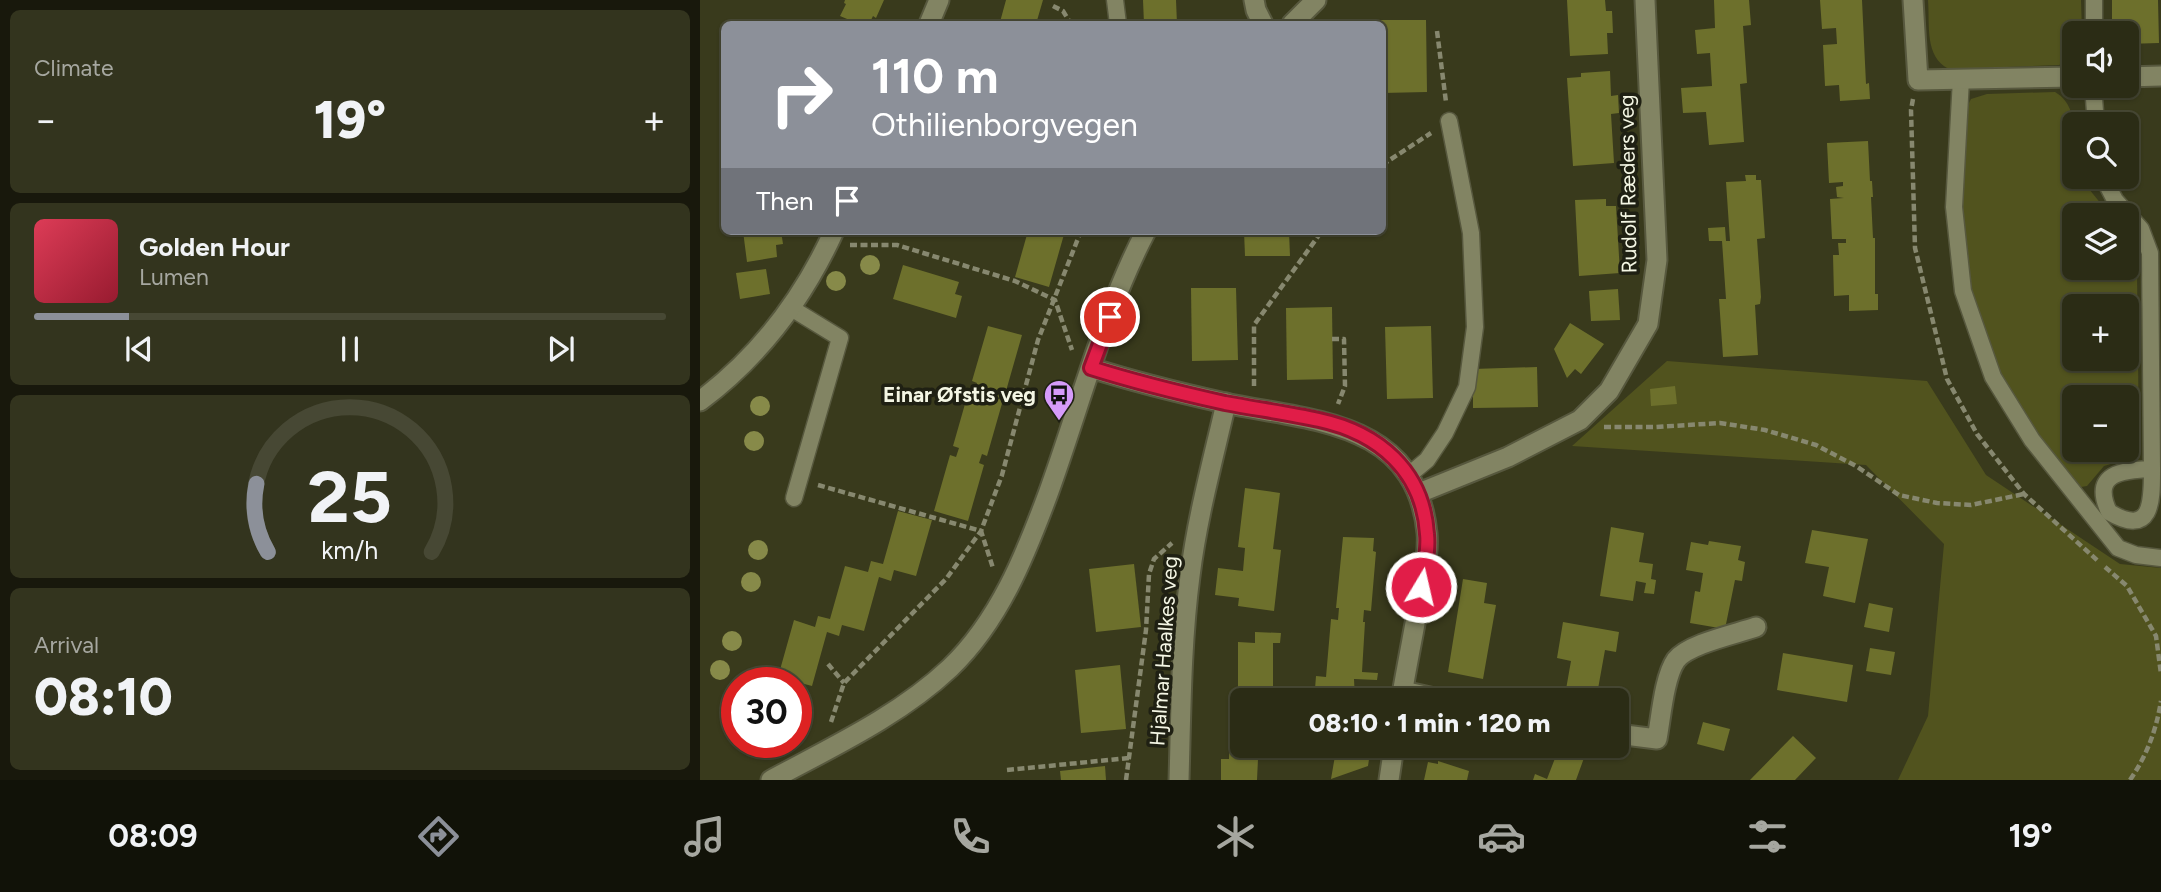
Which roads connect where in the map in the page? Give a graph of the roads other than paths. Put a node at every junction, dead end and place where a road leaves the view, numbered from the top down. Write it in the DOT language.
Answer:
graph roads {
  1 [pos="939,0"];
  2 [pos="1115,0"];
  3 [pos="1254,0"];
  4 [pos="1315,0"];
  5 [pos="1645,0"];
  6 [pos="1913,0"];
  7 [pos="2094,0"];
  8 [pos="930,21"];
  9 [pos="1118,21"];
  10 [pos="1262,21"];
  11 [pos="1295,21"];
  12 [pos="2094,21"];
  13 [pos="2139,76"];
  14 [pos="2161,76"];
  15 [pos="2062,77"];
  16 [pos="1961,79"];
  17 [pos="1449,121"];
  18 [pos="2109,189"];
  19 [pos="1144,235"];
  20 [pos="831,238"];
  21 [pos="791,308"];
  22 [pos="1083,363"];
  23 [pos="700,401"];
  24 [pos="1226,403"];
  25 [pos="2152,468"];
  26 [pos="1409,475"];
  27 [pos="1419,494"];
  28 [pos="794,498"];
  29 [pos="2161,558"];
  30 [pos="1756,628"];
  31 [pos="1403,688"];
  32 [pos="1629,736"];
  33 [pos="1392,758"];
  34 [pos="771,780"];
  35 [pos="1179,780"];
  36 [pos="1389,780"];
  1 -- 8 [label="street"];
  2 -- 9 [label="lane"];
  3 -- 10 [label="street"];
  4 -- 11 [label="street"];
  5 -- 27 [label="street, Rudolf Ræders veg"];
  6 -- 16 [label="street"];
  7 -- 12 [label="lane"];
  13 -- 14 [label="street"];
  15 -- 16 [label="street"];
  16 -- 29 [label="lane"];
  17 -- 26 [label="lane"];
  18 -- 25 [label="lane"];
  19 -- 22 [label="street"];
  20 -- 21 [label="street"];
  21 -- 23 [label="street"];
  21 -- 28 [label="lane"];
  22 -- 24 [label="street"];
  22 -- 34 [label="street"];
  24 -- 26 [label="street"];
  24 -- 35 [label="street, Hjalmar Haalkes veg"];
  26 -- 27 [label="street"];
  27 -- 31 [label="street"];
  30 -- 32 [label="street"];
  33 -- 36 [label="street"];
}
